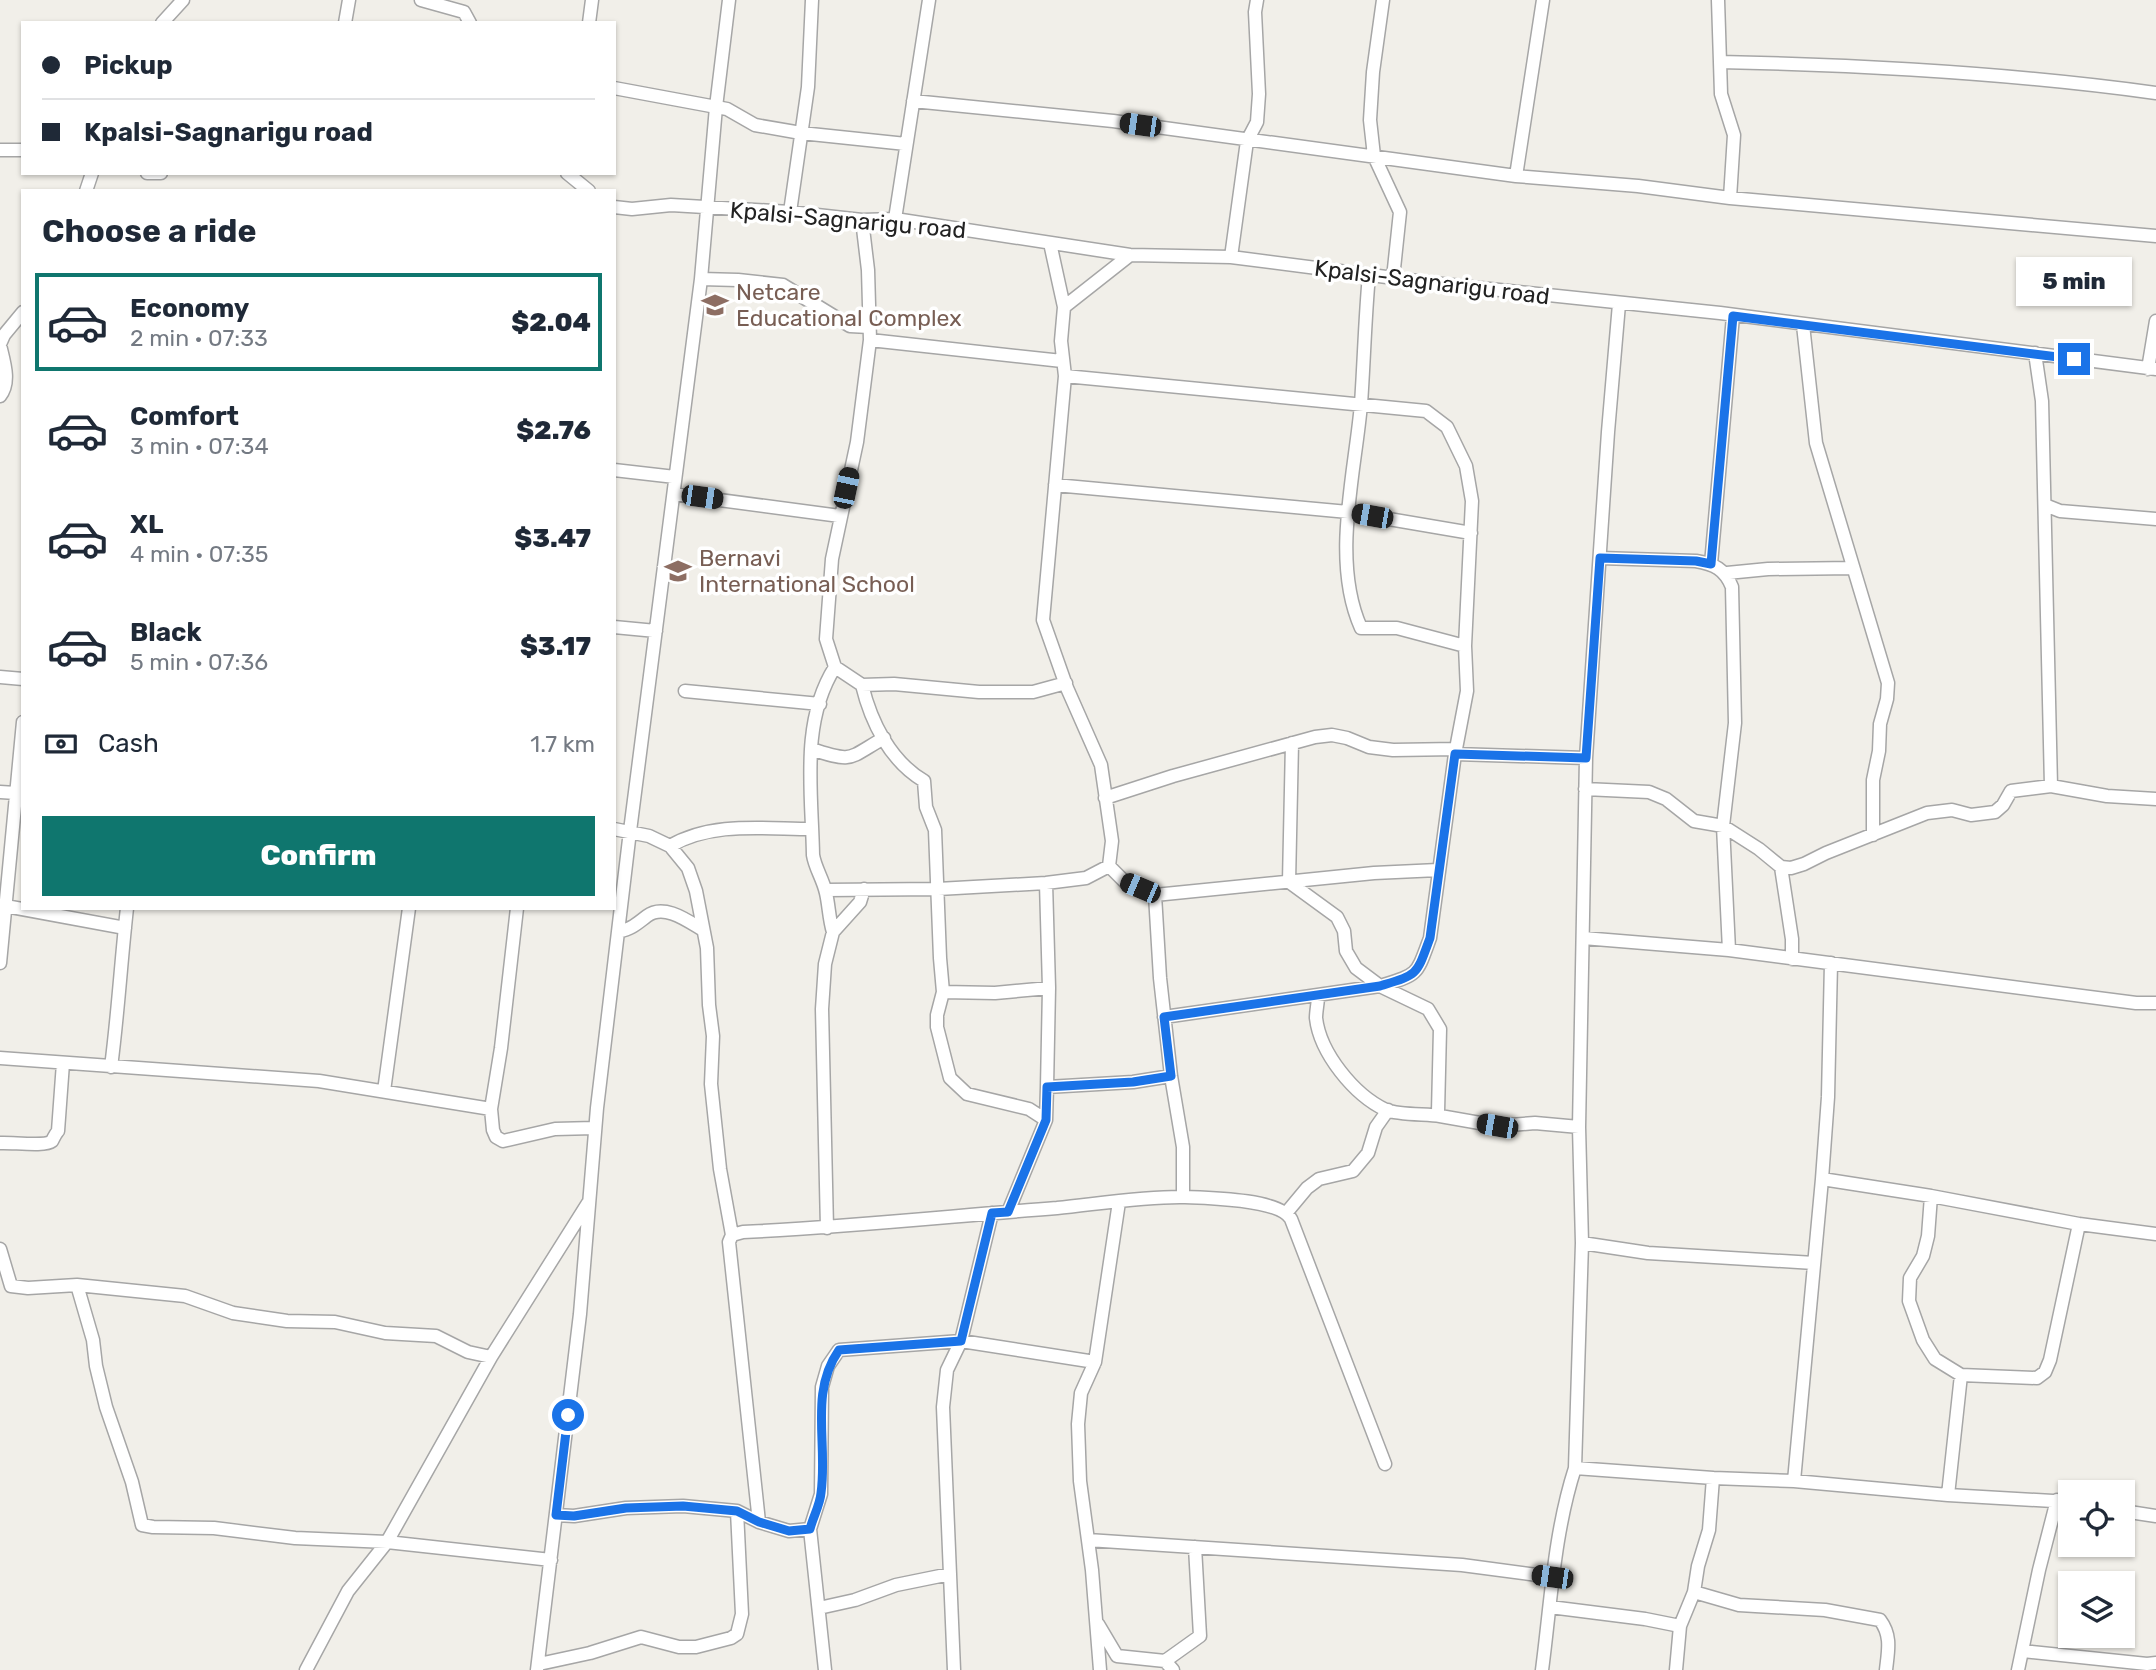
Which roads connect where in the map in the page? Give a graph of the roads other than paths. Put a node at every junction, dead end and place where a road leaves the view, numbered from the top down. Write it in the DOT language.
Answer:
graph roads {
  1 [pos="183,0"];
  2 [pos="349,0"];
  3 [pos="421,0"];
  4 [pos="592,0"];
  5 [pos="729,0"];
  6 [pos="812,0"];
  7 [pos="929,0"];
  8 [pos="1257,0"];
  9 [pos="1383,0"];
  10 [pos="1543,0"];
  11 [pos="1718,0"];
  12 [pos="164,21"];
  13 [pos="345,21"];
  14 [pos="469,21"];
  15 [pos="589,21"];
  16 [pos="1720,62"];
  17 [pos="616,88"];
  18 [pos="2156,93"];
  19 [pos="913,101"];
  20 [pos="716,107"];
  21 [pos="802,133"];
  22 [pos="1247,141"];
  23 [pos="906,144"];
  24 [pos="0,150"];
  25 [pos="21,150"];
  26 [pos="1374,156"];
  27 [pos="569,175"];
  28 [pos="1516,176"];
  29 [pos="587,189"];
  30 [pos="1730,198"];
  31 [pos="616,207"];
  32 [pos="706,209"];
  33 [pos="790,212"];
  34 [pos="895,219"];
  35 [pos="862,220"];
  36 [pos="2156,236"];
  37 [pos="1050,243"];
  38 [pos="1130,254"];
  39 [pos="1231,257"];
  40 [pos="1369,275"];
  41 [pos="1393,278"];
  42 [pos="701,279"];
  43 [pos="1619,304"];
  44 [pos="1064,307"];
  45 [pos="21,314"];
  46 [pos="1733,316"];
  47 [pos="2156,321"];
  48 [pos="1803,326"];
  49 [pos="870,333"];
  50 [pos="0,344"];
  51 [pos="2035,353"];
  52 [pos="1062,361"];
  53 [pos="2152,369"];
  54 [pos="1065,376"];
  55 [pos="0,396"];
  56 [pos="1361,406"];
  57 [pos="616,471"];
  58 [pos="675,477"];
  59 [pos="1055,485"];
  60 [pos="674,494"];
  61 [pos="2045,505"];
  62 [pos="1348,512"];
  63 [pos="840,516"];
  64 [pos="2156,519"];
  65 [pos="1471,533"];
  66 [pos="1600,558"];
  67 [pos="1711,564"];
  68 [pos="1853,568"];
  69 [pos="1727,573"];
  70 [pos="616,627"];
  71 [pos="656,631"];
  72 [pos="1465,646"];
  73 [pos="835,667"];
  74 [pos="0,677"];
  75 [pos="21,679"];
  76 [pos="1066,683"];
  77 [pos="862,685"];
  78 [pos="685,691"];
  79 [pos="820,704"];
  80 [pos="884,738"];
  81 [pos="21,742"];
  82 [pos="1292,743"];
  83 [pos="811,749"];
  84 [pos="1455,751"];
  85 [pos="1586,758"];
  86 [pos="2051,786"];
  87 [pos="1585,789"];
  88 [pos="0,792"];
  89 [pos="16,793"];
  90 [pos="1105,798"];
  91 [pos="2156,799"];
  92 [pos="1723,826"];
  93 [pos="616,829"];
  94 [pos="813,829"];
  95 [pos="629,831"];
  96 [pos="1873,835"];
  97 [pos="670,846"];
  98 [pos="1109,866"];
  99 [pos="1781,867"];
  100 [pos="1438,870"];
  101 [pos="1289,882"];
  102 [pos="1046,883"];
  103 [pos="864,889"];
  104 [pos="938,889"];
  105 [pos="826,890"];
  106 [pos="1155,895"];
  107 [pos="3,905"];
  108 [pos="21,908"];
  109 [pos="30,910"];
  110 [pos="127,910"];
  111 [pos="409,910"];
  112 [pos="517,910"];
  113 [pos="125,928"];
  114 [pos="703,930"];
  115 [pos="618,932"];
  116 [pos="833,932"];
  117 [pos="1583,938"];
  118 [pos="1728,950"];
  119 [pos="1792,960"];
  120 [pos="0,963"];
  121 [pos="1831,963"];
  122 [pos="1380,986"];
  123 [pos="1049,989"];
  124 [pos="943,992"];
  125 [pos="1318,996"];
  126 [pos="2156,1003"];
  127 [pos="1164,1017"];
  128 [pos="0,1058"];
  129 [pos="63,1063"];
  130 [pos="111,1067"];
  131 [pos="1171,1076"];
  132 [pos="1047,1087"];
  133 [pos="384,1091"];
  134 [pos="492,1109"];
  135 [pos="1388,1110"];
  136 [pos="1440,1116"];
  137 [pos="1046,1120"];
  138 [pos="594,1128"];
  139 [pos="1579,1128"];
  140 [pos="0,1143"];
  141 [pos="1822,1179"];
  142 [pos="1931,1196"];
  143 [pos="1183,1197"];
  144 [pos="590,1200"];
  145 [pos="1119,1202"];
  146 [pos="1008,1212"];
  147 [pos="1287,1212"];
  148 [pos="992,1213"];
  149 [pos="2079,1224"];
  150 [pos="827,1228"];
  151 [pos="2156,1234"];
  152 [pos="732,1235"];
  153 [pos="1581,1243"];
  154 [pos="0,1249"];
  155 [pos="1814,1263"];
  156 [pos="77,1285"];
  157 [pos="961,1341"];
  158 [pos="491,1357"];
  159 [pos="1095,1362"];
  160 [pos="1961,1375"];
  161 [pos="1385,1464"];
  162 [pos="1574,1468"];
  163 [pos="1713,1478"];
  164 [pos="1794,1481"];
  165 [pos="1948,1495"];
  166 [pos="2058,1501"];
  167 [pos="737,1511"];
  168 [pos="2135,1513"];
  169 [pos="556,1515"];
  170 [pos="2156,1516"];
  171 [pos="2058,1518"];
  172 [pos="759,1522"];
  173 [pos="810,1529"];
  174 [pos="1088,1540"];
  175 [pos="387,1542"];
  176 [pos="1195,1547"];
  177 [pos="551,1559"];
  178 [pos="950,1574"];
  179 [pos="1552,1577"];
  180 [pos="1694,1592"];
  181 [pos="1550,1607"];
  182 [pos="819,1608"];
  183 [pos="1095,1620"];
  184 [pos="1679,1626"];
  185 [pos="2023,1651"];
  186 [pos="2156,1663"];
  187 [pos="1169,1665"];
  188 [pos="538,1667"];
  189 [pos="306,1670"];
  190 [pos="825,1670"];
  191 [pos="954,1670"];
  192 [pos="1100,1670"];
  193 [pos="1542,1670"];
  194 [pos="1676,1670"];
  195 [pos="1886,1670"];
  196 [pos="2018,1670"];
  1 -- 12 [label="street"];
  2 -- 13 [label="street"];
  3 -- 14 [label="street"];
  4 -- 15 [label="street"];
  5 -- 20 [label="street"];
  6 -- 21 [label="street"];
  7 -- 19 [label="street"];
  8 -- 22 [label="street"];
  9 -- 26 [label="street"];
  10 -- 28 [label="street"];
  11 -- 16 [label="street"];
  16 -- 18 [label="street"];
  16 -- 30 [label="street"];
  17 -- 20 [label="street"];
  19 -- 22 [label="street"];
  19 -- 23 [label="street"];
  20 -- 21 [label="street"];
  20 -- 32 [label="street"];
  21 -- 23 [label="street"];
  21 -- 33 [label="street"];
  22 -- 26 [label="street"];
  22 -- 39 [label="street"];
  23 -- 34 [label="street"];
  24 -- 25 [label="street"];
  26 -- 28 [label="street"];
  26 -- 41 [label="street"];
  27 -- 29 [label="street"];
  28 -- 30 [label="street"];
  30 -- 36 [label="street"];
  31 -- 32 [label="street, Kpalsi-Sagnarigu road"];
  32 -- 33 [label="street, Kpalsi-Sagnarigu road"];
  32 -- 42 [label="street"];
  33 -- 35 [label="street, Kpalsi-Sagnarigu road"];
  34 -- 35 [label="street, Kpalsi-Sagnarigu road"];
  34 -- 37 [label="street, Kpalsi-Sagnarigu road"];
  35 -- 49 [label="street"];
  37 -- 38 [label="street, Kpalsi-Sagnarigu road"];
  37 -- 44 [label="street"];
  38 -- 39 [label="street, Kpalsi-Sagnarigu road"];
  38 -- 44 [label="street"];
  39 -- 40 [label="street, Kpalsi-Sagnarigu road"];
  40 -- 41 [label="street, Kpalsi-Sagnarigu road"];
  40 -- 56 [label="street"];
  41 -- 43 [label="street, Kpalsi-Sagnarigu road"];
  42 -- 49 [label="street"];
  42 -- 58 [label="street"];
  43 -- 46 [label="street, Kpalsi-Sagnarigu road"];
  43 -- 66 [label="street"];
  44 -- 52 [label="street"];
  45 -- 50 [label="street"];
  46 -- 48 [label="street, Kpalsi-Sagnarigu road"];
  46 -- 67 [label="street"];
  47 -- 53 [label="street"];
  48 -- 51 [label="street, Kpalsi-Sagnarigu road"];
  48 -- 68 [label="street"];
  49 -- 52 [label="street"];
  49 -- 63 [label="street"];
  50 -- 55 [label="street"];
  51 -- 53 [label="street, Kpalsi-Sagnarigu road"];
  51 -- 61 [label="street"];
  52 -- 54 [label="street"];
  54 -- 56 [label="street"];
  54 -- 59 [label="street"];
  56 -- 62 [label="street"];
  56 -- 65 [label="street"];
  57 -- 58 [label="street"];
  58 -- 60 [label="street"];
  59 -- 62 [label="street"];
  59 -- 76 [label="street"];
  60 -- 63 [label="street"];
  60 -- 71 [label="street"];
  61 -- 64 [label="street"];
  61 -- 86 [label="street"];
  62 -- 65 [label="street"];
  62 -- 72 [label="street"];
  63 -- 73 [label="street"];
  65 -- 72 [label="street"];
  66 -- 67 [label="street"];
  66 -- 85 [label="street"];
  67 -- 69 [label="street"];
  68 -- 69 [label="street"];
  68 -- 96 [label="street"];
  69 -- 92 [label="street"];
  70 -- 71 [label="street"];
  71 -- 95 [label="street"];
  72 -- 84 [label="street"];
  73 -- 77 [label="street"];
  73 -- 79 [label="street"];
  74 -- 75 [label="street"];
  76 -- 77 [label="street"];
  76 -- 90 [label="street"];
  77 -- 80 [label="street"];
  78 -- 79 [label="street"];
  79 -- 83 [label="street"];
  80 -- 83 [label="street"];
  80 -- 104 [label="street"];
  81 -- 89 [label="street"];
  82 -- 84 [label="street"];
  82 -- 90 [label="street"];
  82 -- 101 [label="street"];
  83 -- 94 [label="street"];
  84 -- 85 [label="street"];
  84 -- 100 [label="street"];
  85 -- 87 [label="street"];
  86 -- 91 [label="street"];
  86 -- 96 [label="street"];
  87 -- 92 [label="street"];
  87 -- 117 [label="street"];
  88 -- 89 [label="street"];
  89 -- 107 [label="street"];
  90 -- 98 [label="street"];
  92 -- 99 [label="street"];
  92 -- 118 [label="street"];
  93 -- 95 [label="street"];
  94 -- 97 [label="street"];
  94 -- 105 [label="street"];
  95 -- 97 [label="street"];
  95 -- 115 [label="street"];
  96 -- 99 [label="street"];
  97 -- 114 [label="street"];
  98 -- 102 [label="street"];
  98 -- 106 [label="street"];
  99 -- 119 [label="street"];
  100 -- 101 [label="street"];
  100 -- 122 [label="street"];
  101 -- 106 [label="street"];
  101 -- 122 [label="street"];
  102 -- 104 [label="street"];
  102 -- 123 [label="street"];
  103 -- 104 [label="street"];
  103 -- 105 [label="street"];
  103 -- 116 [label="street"];
  104 -- 124 [label="street"];
  105 -- 116 [label="street"];
  106 -- 127 [label="street"];
  107 -- 108 [label="street"];
  107 -- 120 [label="street"];
  109 -- 113 [label="street"];
  110 -- 113 [label="street"];
  111 -- 133 [label="street"];
  112 -- 134 [label="street"];
  113 -- 130 [label="street"];
  114 -- 115 [label="street"];
  114 -- 152 [label="street"];
  115 -- 138 [label="street"];
  116 -- 150 [label="street"];
  117 -- 118 [label="street"];
  117 -- 139 [label="street"];
  118 -- 119 [label="street"];
  119 -- 121 [label="street"];
  121 -- 126 [label="street"];
  121 -- 141 [label="street"];
  122 -- 125 [label="street"];
  122 -- 136 [label="street"];
  123 -- 124 [label="street"];
  123 -- 132 [label="street"];
  124 -- 137 [label="street"];
  125 -- 127 [label="street"];
  125 -- 135 [label="street"];
  127 -- 131 [label="street"];
  128 -- 129 [label="street"];
  129 -- 130 [label="street"];
  129 -- 140 [label="street"];
  130 -- 133 [label="street"];
  131 -- 132 [label="street"];
  131 -- 143 [label="street"];
  132 -- 137 [label="street"];
  133 -- 134 [label="street"];
  134 -- 138 [label="street"];
  135 -- 136 [label="street"];
  135 -- 147 [label="street"];
  136 -- 139 [label="street"];
  137 -- 146 [label="street"];
  138 -- 144 [label="street"];
  139 -- 153 [label="street"];
  141 -- 142 [label="street"];
  141 -- 155 [label="street"];
  142 -- 149 [label="street"];
  142 -- 160 [label="street"];
  143 -- 145 [label="street"];
  143 -- 147 [label="street"];
  144 -- 158 [label="street"];
  144 -- 169 [label="street"];
  145 -- 146 [label="street"];
  145 -- 159 [label="street"];
  146 -- 148 [label="street"];
  147 -- 161 [label="street"];
  148 -- 150 [label="street"];
  148 -- 157 [label="street"];
  149 -- 151 [label="street"];
  149 -- 160 [label="street"];
  150 -- 152 [label="street"];
  152 -- 172 [label="street"];
  153 -- 155 [label="street"];
  153 -- 162 [label="street"];
  154 -- 156 [label="street"];
  155 -- 164 [label="street"];
  156 -- 158 [label="street"];
  156 -- 175 [label="street"];
  157 -- 159 [label="street"];
  157 -- 173 [label="street"];
  157 -- 178 [label="street"];
  158 -- 175 [label="street"];
  159 -- 174 [label="street"];
  160 -- 165 [label="street"];
  162 -- 163 [label="street"];
  162 -- 179 [label="street"];
  163 -- 164 [label="street"];
  163 -- 180 [label="street"];
  164 -- 165 [label="street"];
  165 -- 166 [label="street"];
  167 -- 169 [label="street"];
  167 -- 172 [label="street"];
  167 -- 188 [label="street"];
  168 -- 170 [label="street"];
  169 -- 177 [label="street"];
  171 -- 185 [label="street"];
  172 -- 173 [label="street"];
  173 -- 182 [label="street"];
  174 -- 176 [label="street"];
  174 -- 183 [label="street"];
  175 -- 177 [label="street"];
  175 -- 189 [label="street"];
  176 -- 179 [label="street"];
  176 -- 187 [label="street"];
  177 -- 188 [label="street"];
  178 -- 182 [label="street"];
  178 -- 191 [label="street"];
  179 -- 181 [label="street"];
  180 -- 184 [label="street"];
  180 -- 195 [label="street"];
  181 -- 184 [label="street"];
  181 -- 193 [label="street"];
  182 -- 190 [label="street"];
  183 -- 187 [label="street"];
  183 -- 192 [label="street"];
  184 -- 194 [label="street"];
  185 -- 186 [label="street"];
  185 -- 196 [label="street"];
}
